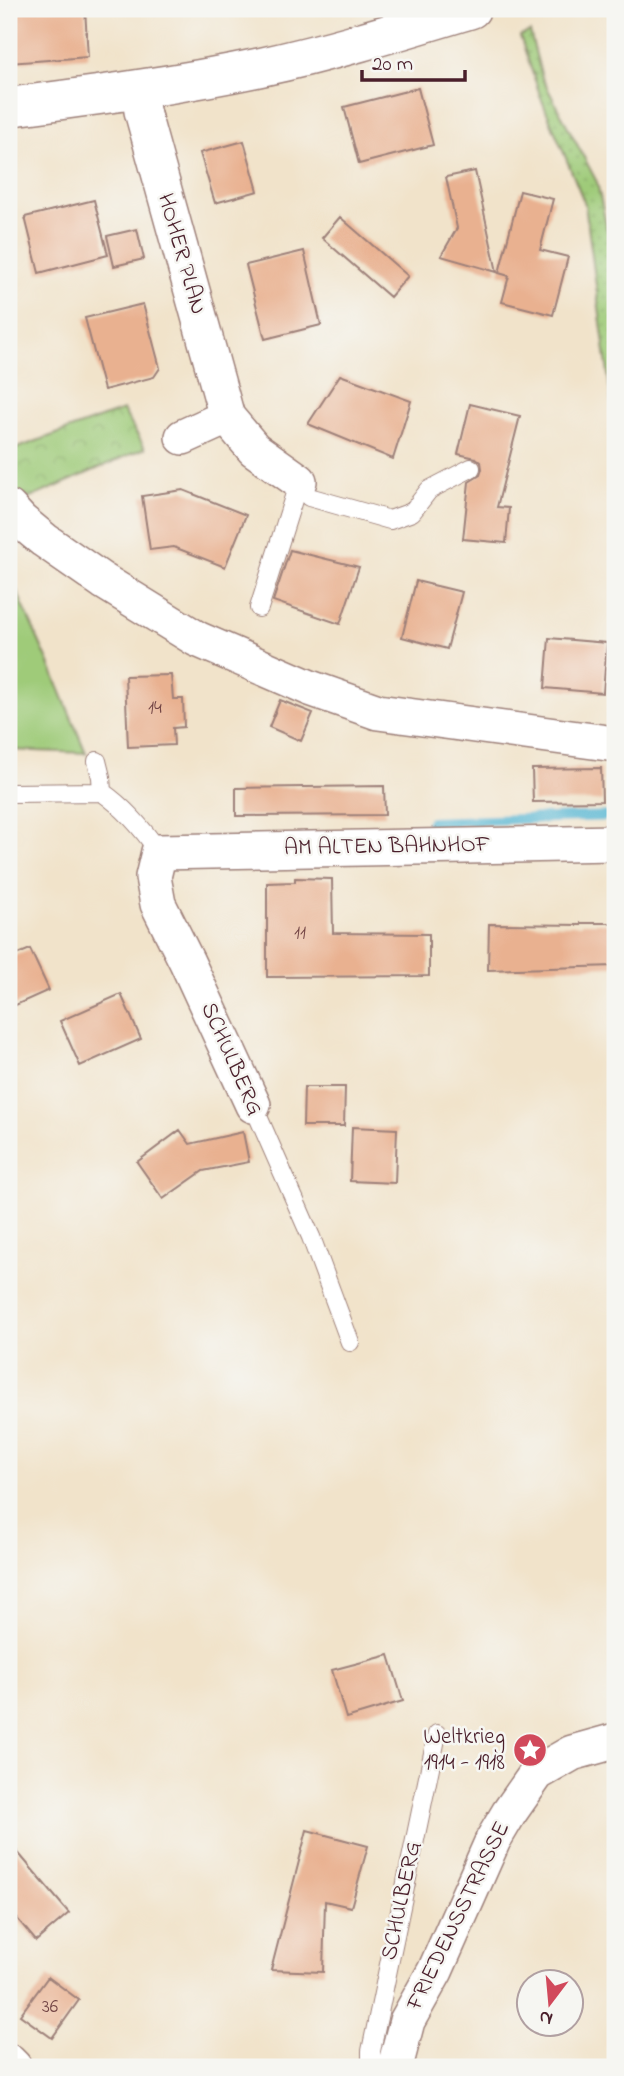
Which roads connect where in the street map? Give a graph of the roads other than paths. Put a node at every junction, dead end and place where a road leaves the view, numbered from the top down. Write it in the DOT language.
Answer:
graph roads {
  1 [pos="471,9"];
  2 [pos="139,90"];
  3 [pos="9,107"];
  4 [pos="227,417"];
  5 [pos="183,438"];
  6 [pos="471,468"];
  7 [pos="299,481"];
  8 [pos="9,508"];
  9 [pos="259,608"];
  10 [pos="615,744"];
  11 [pos="97,761"];
  12 [pos="102,792"];
  13 [pos="9,793"];
  14 [pos="615,843"];
  15 [pos="159,852"];
  16 [pos="253,1105"];
  17 [pos="350,1342"];
  18 [pos="437,1734"];
  19 [pos="615,1741"];
  20 [pos="9,2062"];
  21 [pos="14,2067"];
  22 [pos="371,2067"];
  23 [pos="394,2067"];
  1 -- 2 [label="street"];
  2 -- 3 [label="street"];
  2 -- 4 [label="street, HOHER PLAN"];
  4 -- 5 [label="street"];
  4 -- 7 [label="street, HOHER PLAN"];
  6 -- 7 [label="lane"];
  7 -- 9 [label="lane"];
  8 -- 10 [label="street"];
  11 -- 12 [label="lane"];
  12 -- 13 [label="lane"];
  12 -- 15 [label="lane"];
  14 -- 15 [label="street, AM ALTEN BAHNHOF"];
  15 -- 16 [label="street, SCHULBERG"];
  16 -- 17 [label="lane, SCHULBERG"];
  18 -- 22 [label="lane, SCHULBERG"];
  19 -- 23 [label="street, FRIEDENSSTRASSE"];
  20 -- 21 [label="street"];
}
